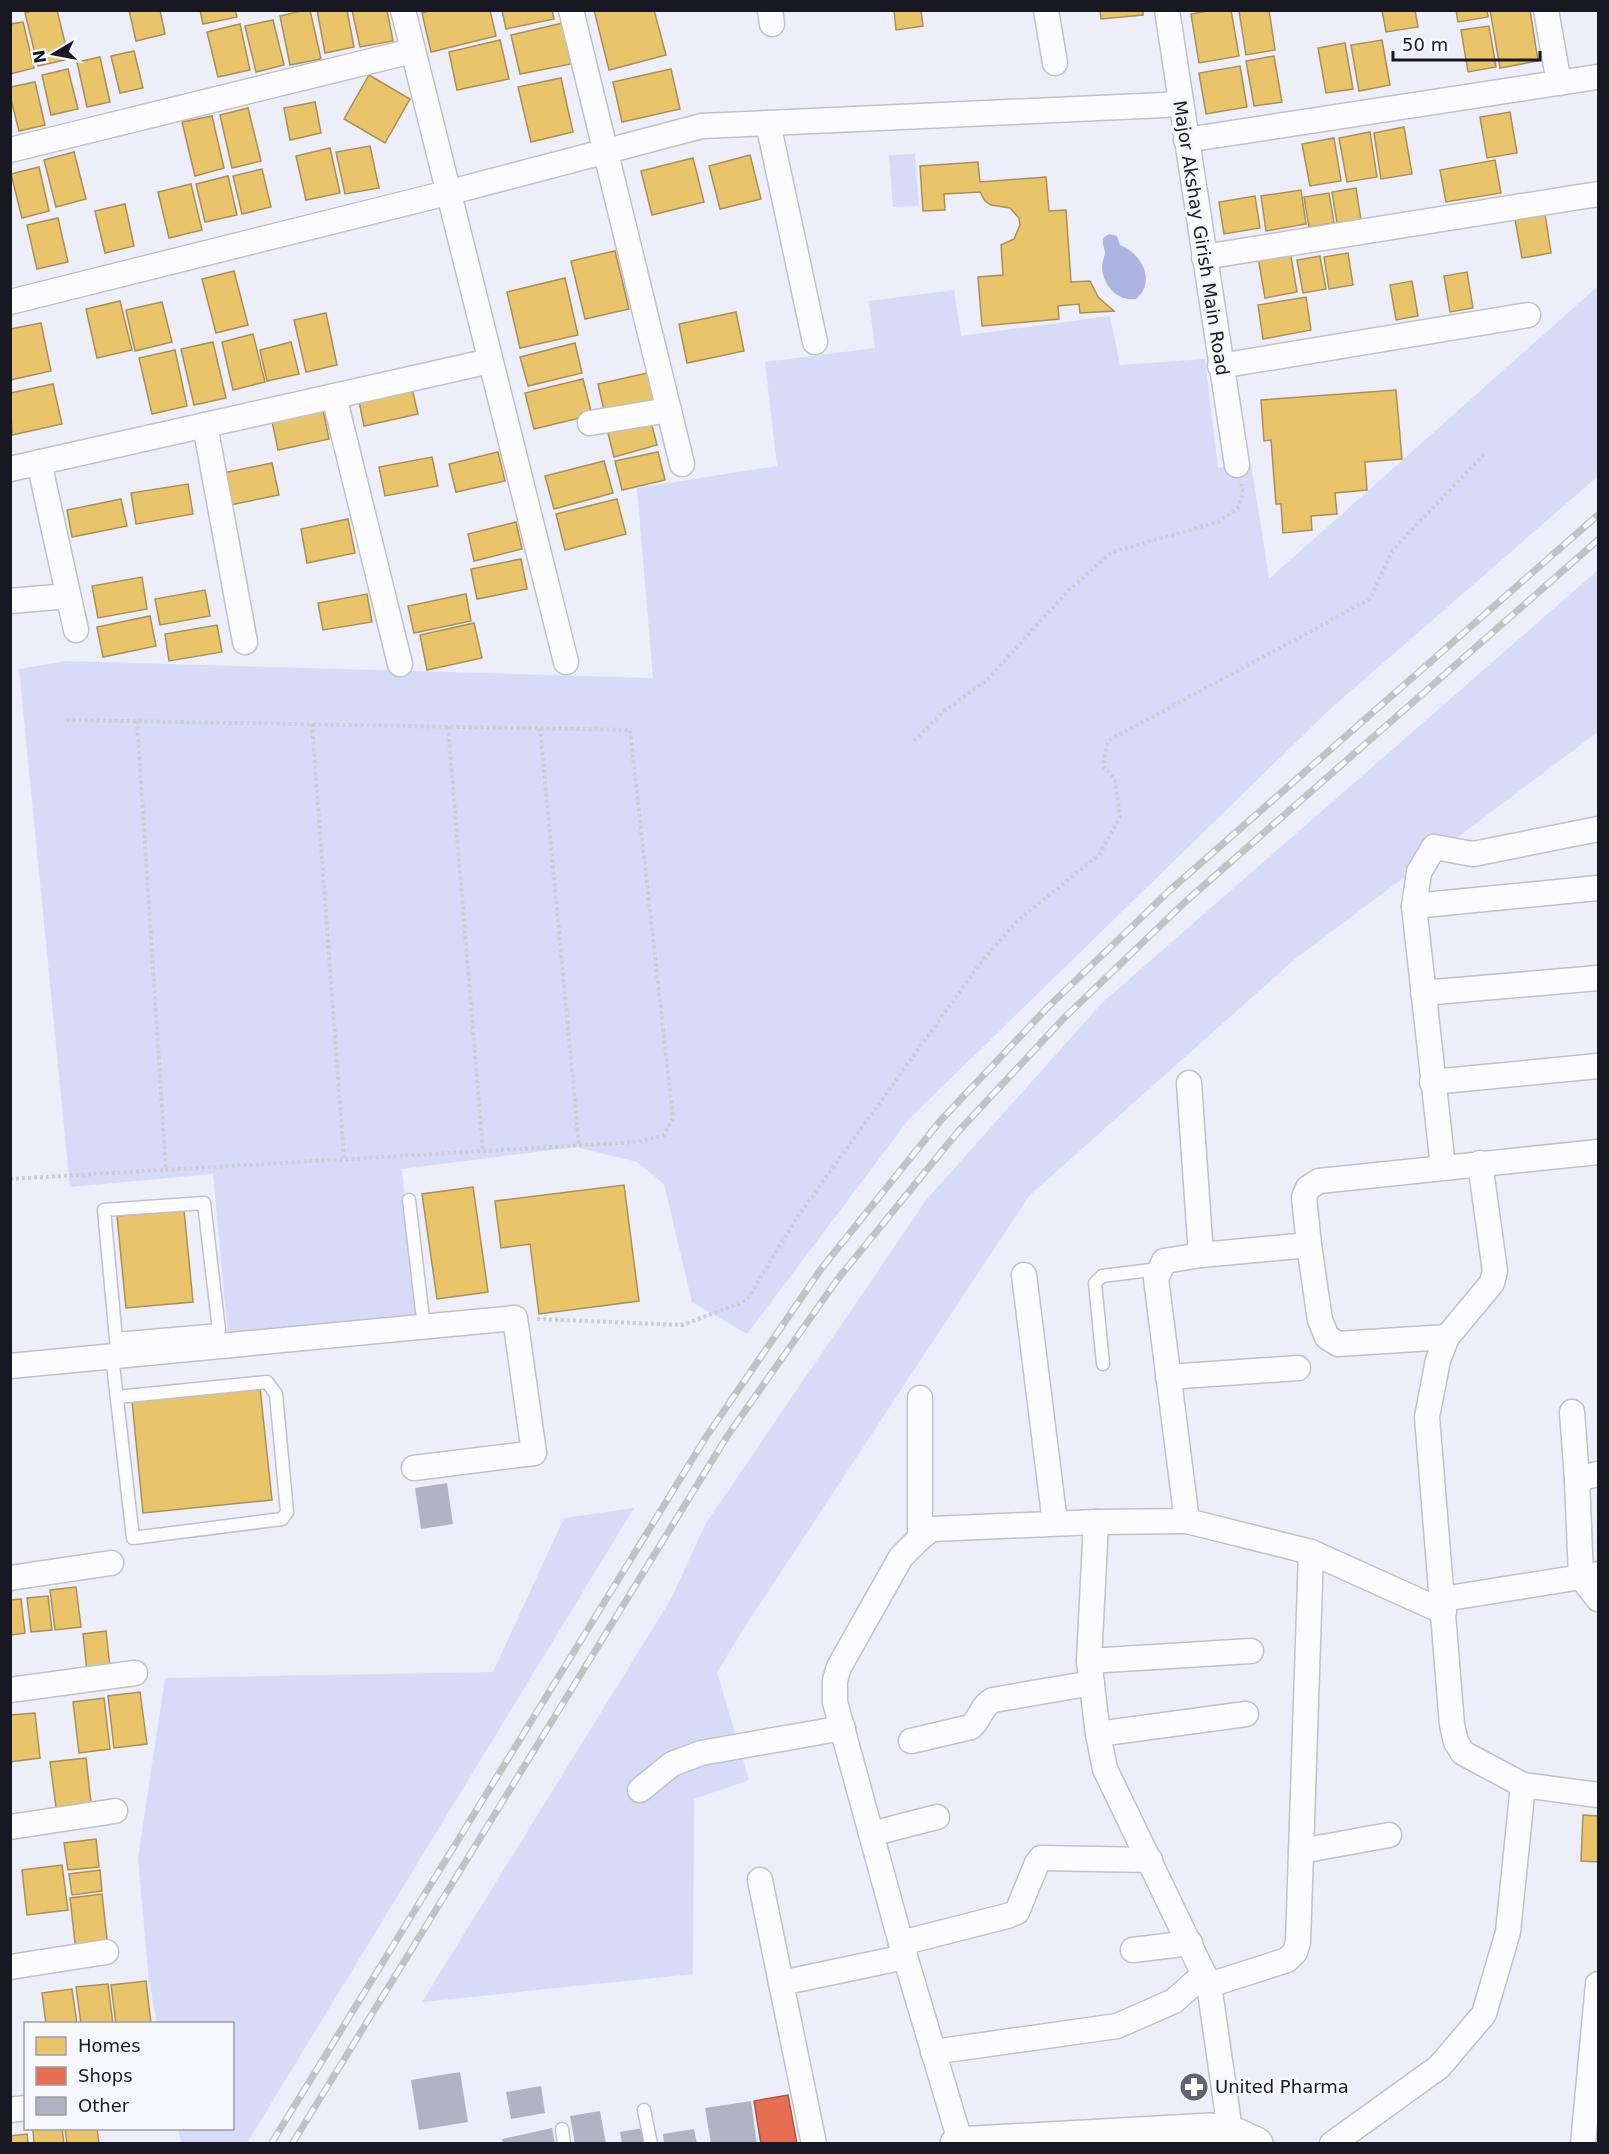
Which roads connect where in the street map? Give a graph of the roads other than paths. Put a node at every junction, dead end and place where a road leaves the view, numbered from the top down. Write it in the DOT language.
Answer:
graph roads {
  1 [pos="403,10"];
  2 [pos="571,10"];
  3 [pos="1046,10"];
  4 [pos="1167,10"];
  5 [pos="1546,10"];
  6 [pos="412,51"];
  7 [pos="1055,63"];
  8 [pos="1597,77"];
  9 [pos="1559,83"];
  10 [pos="1181,103"];
  11 [pos="768,123"];
  12 [pos="1186,140"];
  13 [pos="10,150"];
  14 [pos="605,151"];
  15 [pos="447,193"];
  16 [pos="1599,194"];
  17 [pos="1204,257"];
  18 [pos="10,302"];
  19 [pos="1528,315"];
  20 [pos="815,342"];
  21 [pos="490,362"];
  22 [pos="1220,366"];
  23 [pos="334,396"];
  24 [pos="669,410"];
  25 [pos="590,423"];
  26 [pos="205,425"];
  27 [pos="39,462"];
  28 [pos="682,464"];
  29 [pos="1237,465"];
  30 [pos="10,469"];
  31 [pos="68,596"];
  32 [pos="10,601"];
  33 [pos="76,630"];
  34 [pos="245,642"];
  35 [pos="566,662"];
  36 [pos="400,664"];
  37 [pos="1599,829"];
  38 [pos="1599,888"];
  39 [pos="1414,906"];
  40 [pos="1599,978"];
  41 [pos="1423,993"];
  42 [pos="1599,1065"];
  43 [pos="1432,1082"];
  44 [pos="1189,1083"];
  45 [pos="1599,1152"];
  46 [pos="1480,1163"];
  47 [pos="1443,1167"];
  48 [pos="409,1200"];
  49 [pos="1309,1245"];
  50 [pos="1202,1255"];
  51 [pos="1159,1269"];
  52 [pos="1024,1275"];
  53 [pos="424,1327"];
  54 [pos="1447,1337"];
  55 [pos="116,1350"];
  56 [pos="1103,1364"];
  57 [pos="10,1366"];
  58 [pos="1299,1368"];
  59 [pos="1168,1377"];
  60 [pos="117,1397"];
  61 [pos="920,1398"];
  62 [pos="1572,1413"];
  63 [pos="414,1468"];
  64 [pos="1588,1477"];
  65 [pos="1187,1521"];
  66 [pos="1096,1522"];
  67 [pos="1055,1523"];
  68 [pos="920,1538"];
  69 [pos="1311,1552"];
  70 [pos="111,1563"];
  71 [pos="1590,1576"];
  72 [pos="10,1578"];
  73 [pos="1599,1599"];
  74 [pos="1443,1606"];
  75 [pos="1251,1652"];
  76 [pos="1090,1672"];
  77 [pos="135,1673"];
  78 [pos="10,1690"];
  79 [pos="1246,1714"];
  80 [pos="843,1728"];
  81 [pos="1098,1734"];
  82 [pos="911,1741"];
  83 [pos="1523,1785"];
  84 [pos="640,1790"];
  85 [pos="1599,1795"];
  86 [pos="115,1811"];
  87 [pos="937,1817"];
  88 [pos="10,1827"];
  89 [pos="871,1834"];
  90 [pos="1389,1835"];
  91 [pos="1301,1851"];
  92 [pos="1150,1860"];
  93 [pos="760,1880"];
  94 [pos="1190,1944"];
  95 [pos="903,1950"];
  96 [pos="1134,1950"];
  97 [pos="106,1952"];
  98 [pos="10,1967"];
  99 [pos="1207,1979"];
  100 [pos="781,1983"];
  101 [pos="1599,1984"];
  102 [pos="933,2052"];
  103 [pos="644,2110"];
  104 [pos="562,2129"];
  105 [pos="1240,2140"];
  106 [pos="1336,2142"];
  107 [pos="960,2143"];
  108 [pos="564,2144"];
  109 [pos="651,2144"];
  110 [pos="814,2144"];
  111 [pos="1583,2144"];
  1 -- 6 [label="street"];
  2 -- 14 [label="street"];
  3 -- 7 [label="street"];
  4 -- 10 [label="street, Major Akshay Girish Main Road"];
  5 -- 9 [label="street"];
  6 -- 13 [label="street"];
  6 -- 15 [label="street"];
  8 -- 9 [label="street"];
  9 -- 12 [label="street"];
  10 -- 11 [label="street"];
  10 -- 12 [label="street, Major Akshay Girish Main Road"];
  11 -- 14 [label="street"];
  11 -- 20 [label="street"];
  12 -- 17 [label="street, Major Akshay Girish Main Road"];
  14 -- 15 [label="street"];
  14 -- 24 [label="street"];
  15 -- 18 [label="street"];
  15 -- 21 [label="street"];
  16 -- 17 [label="street"];
  17 -- 22 [label="street, Major Akshay Girish Main Road"];
  19 -- 22 [label="street"];
  21 -- 23 [label="street"];
  21 -- 35 [label="street"];
  22 -- 29 [label="street, Major Akshay Girish Main Road"];
  23 -- 26 [label="street"];
  23 -- 36 [label="street"];
  24 -- 25 [label="street"];
  24 -- 28 [label="street"];
  26 -- 27 [label="street"];
  26 -- 34 [label="street"];
  27 -- 30 [label="street"];
  27 -- 31 [label="street"];
  31 -- 32 [label="street"];
  31 -- 33 [label="street"];
  37 -- 39 [label="street"];
  38 -- 39 [label="street"];
  39 -- 41 [label="street"];
  40 -- 41 [label="street"];
  41 -- 43 [label="street"];
  42 -- 43 [label="street"];
  43 -- 47 [label="street"];
  44 -- 50 [label="street"];
  45 -- 46 [label="street"];
  46 -- 47 [label="street"];
  46 -- 54 [label="street"];
  47 -- 49 [label="street"];
  48 -- 53 [label="lane"];
  49 -- 50 [label="street"];
  49 -- 54 [label="street"];
  50 -- 51 [label="street"];
  51 -- 56 [label="lane"];
  51 -- 59 [label="street"];
  52 -- 67 [label="street"];
  53 -- 55 [label="street"];
  53 -- 63 [label="street"];
  54 -- 74 [label="street"];
  55 -- 55 [label="lane"];
  55 -- 57 [label="street"];
  55 -- 60 [label="lane"];
  58 -- 59 [label="street"];
  59 -- 65 [label="street"];
  60 -- 60 [label="lane"];
  61 -- 68 [label="street"];
  62 -- 64 [label="street"];
  64 -- 71 [label="street"];
  65 -- 66 [label="street"];
  65 -- 69 [label="street"];
  66 -- 67 [label="street"];
  66 -- 76 [label="street"];
  67 -- 68 [label="street"];
  68 -- 80 [label="street"];
  69 -- 74 [label="street"];
  69 -- 91 [label="street"];
  70 -- 72 [label="street"];
  71 -- 73 [label="street"];
  71 -- 74 [label="street"];
  74 -- 83 [label="street"];
  75 -- 76 [label="street"];
  76 -- 81 [label="street"];
  76 -- 82 [label="street"];
  77 -- 78 [label="street"];
  79 -- 81 [label="street"];
  80 -- 84 [label="street"];
  80 -- 89 [label="street"];
  81 -- 92 [label="street"];
  83 -- 85 [label="street"];
  83 -- 106 [label="street"];
  86 -- 88 [label="street"];
  87 -- 89 [label="street"];
  89 -- 95 [label="street"];
  90 -- 91 [label="street"];
  91 -- 99 [label="street"];
  92 -- 94 [label="street"];
  92 -- 95 [label="street"];
  93 -- 100 [label="street"];
  94 -- 96 [label="street"];
  94 -- 99 [label="street"];
  95 -- 100 [label="street"];
  95 -- 102 [label="street"];
  97 -- 98 [label="street"];
  99 -- 102 [label="street"];
  99 -- 105 [label="street"];
  100 -- 110 [label="street"];
  101 -- 111 [label="street"];
  102 -- 107 [label="street"];
  103 -- 109 [label="lane"];
  104 -- 108 [label="lane"];
  105 -- 107 [label="main road"];
}
